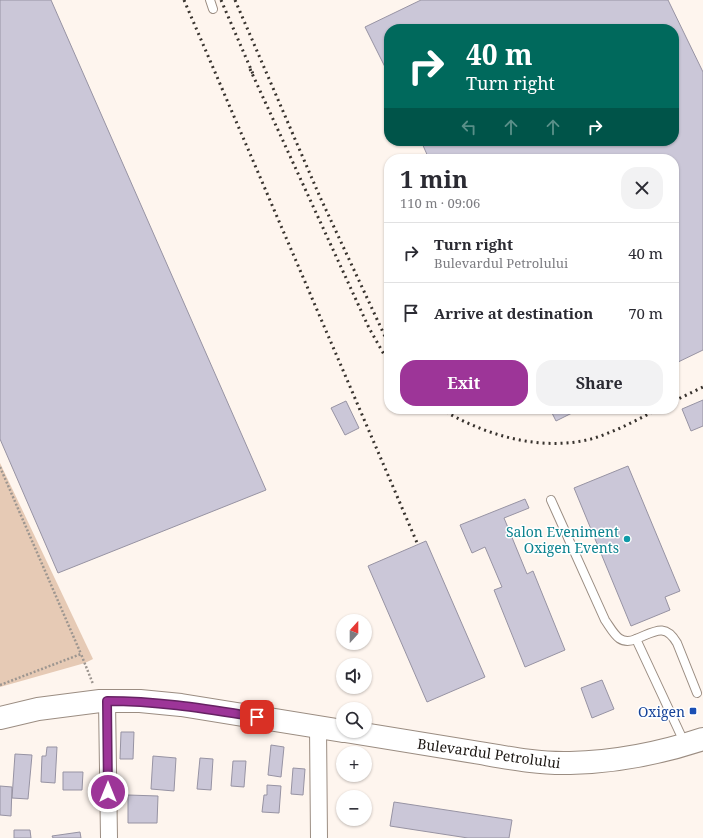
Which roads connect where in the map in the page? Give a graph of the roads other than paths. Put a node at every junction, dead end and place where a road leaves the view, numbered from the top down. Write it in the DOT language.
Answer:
graph roads {
  1 [pos="210,0"];
  2 [pos="213,9"];
  3 [pos="551,500"];
  4 [pos="636,639"];
  5 [pos="697,693"];
  6 [pos="107,701"];
  7 [pos="0,718"];
  8 [pos="318,727"];
  9 [pos="336,730"];
  10 [pos="372,736"];
  11 [pos="694,742"];
  12 [pos="109,838"];
  13 [pos="319,838"];
  1 -- 2 [label="lane"];
  3 -- 4 [label="lane"];
  4 -- 5 [label="lane"];
  4 -- 11 [label="lane"];
  6 -- 7 [label="street, Bulevardul Petrolului"];
  6 -- 8 [label="street, Bulevardul Petrolului"];
  6 -- 12 [label="street"];
  8 -- 9 [label="street, Bulevardul Petrolului"];
  8 -- 13 [label="street"];
  10 -- 11 [label="street, Bulevardul Petrolului"];
}
